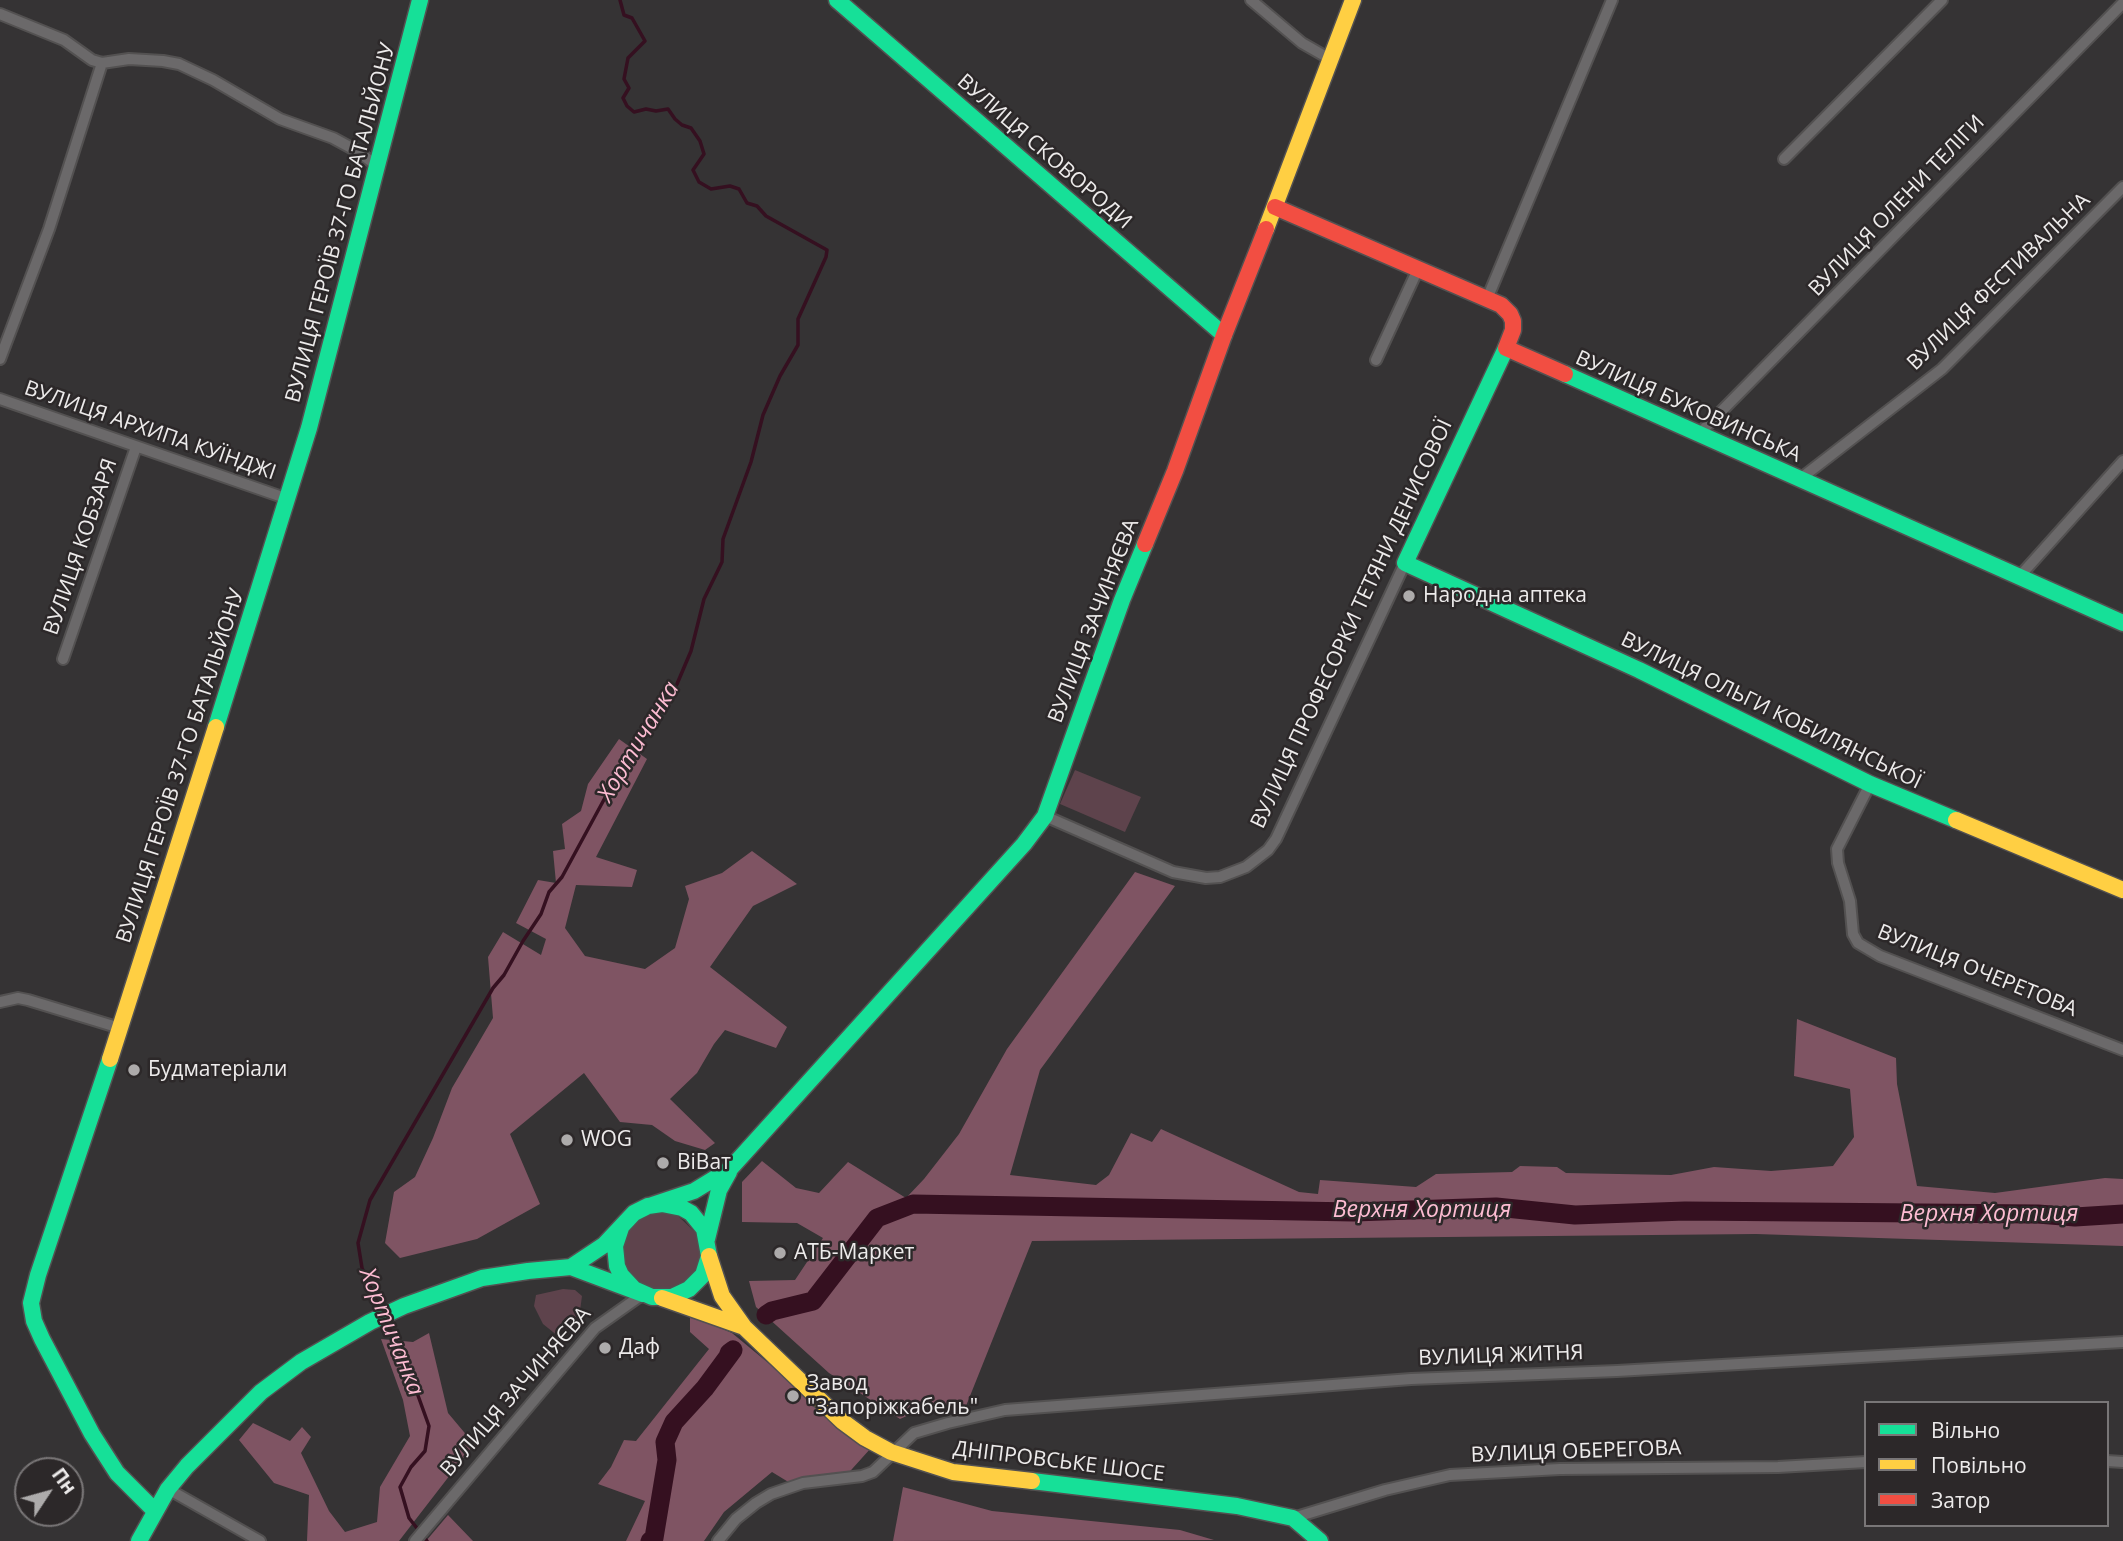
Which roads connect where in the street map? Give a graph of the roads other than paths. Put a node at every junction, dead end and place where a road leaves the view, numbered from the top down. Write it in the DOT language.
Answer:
graph roads {
  1 [pos="420,0"];
  2 [pos="837,0"];
  3 [pos="1251,0"];
  4 [pos="1353,0"];
  5 [pos="1612,0"];
  6 [pos="1942,0"];
  7 [pos="2123,3"];
  8 [pos="0,13"];
  9 [pos="1330,60"];
  10 [pos="102,62"];
  11 [pos="1784,159"];
  12 [pos="376,165"];
  13 [pos="2123,187"];
  14 [pos="1275,207"];
  15 [pos="1418,269"];
  16 [pos="1487,299"];
  17 [pos="1224,335"];
  18 [pos="1506,348"];
  19 [pos="0,359"];
  20 [pos="1376,360"];
  21 [pos="0,399"];
  22 [pos="1698,435"];
  23 [pos="136,447"];
  24 [pos="2123,461"];
  25 [pos="1800,479"];
  26 [pos="288,499"];
  27 [pos="1405,563"];
  28 [pos="2018,577"];
  29 [pos="2123,623"];
  30 [pos="63,659"];
  31 [pos="1870,784"];
  32 [pos="1045,816"];
  33 [pos="2123,890"];
  34 [pos="0,1002"];
  35 [pos="120,1028"];
  36 [pos="2123,1050"];
  37 [pos="730,1169"];
  38 [pos="652,1205"];
  39 [pos="621,1227"];
  40 [pos="708,1239"];
  41 [pos="709,1256"];
  42 [pos="571,1267"];
  43 [pos="643,1294"];
  44 [pos="662,1298"];
  45 [pos="744,1327"];
  46 [pos="2123,1342"];
  47 [pos="891,1452"];
  48 [pos="1864,1462"];
  49 [pos="168,1489"];
  50 [pos="155,1511"];
  51 [pos="1293,1518"];
  52 [pos="416,1540"];
  53 [pos="139,1541"];
  54 [pos="260,1541"];
  55 [pos="718,1541"];
  56 [pos="1320,1541"];
  1 -- 12 [label="street, ВУЛИЦЯ ГЕРОЇВ 37-ГО БАТАЛЬЙОНУ"];
  2 -- 17 [label="street, ВУЛИЦЯ СКОВОРОДИ"];
  3 -- 9 [label="street"];
  4 -- 9 [label="street, ВУЛИЦЯ ЗАЧИНЯЄВА"];
  5 -- 16 [label="street"];
  6 -- 11 [label="street"];
  7 -- 22 [label="street, ВУЛИЦЯ ОЛЕНИ ТЕЛІГИ"];
  8 -- 10 [label="street"];
  9 -- 14 [label="street, ВУЛИЦЯ ЗАЧИНЯЄВА"];
  10 -- 12 [label="street"];
  10 -- 19 [label="street"];
  12 -- 26 [label="street, ВУЛИЦЯ ГЕРОЇВ 37-ГО БАТАЛЬЙОНУ"];
  13 -- 25 [label="street, ВУЛИЦЯ ФЕСТИВАЛЬНА"];
  14 -- 15 [label="street"];
  14 -- 17 [label="street, ВУЛИЦЯ ЗАЧИНЯЄВА"];
  15 -- 16 [label="street"];
  15 -- 20 [label="street"];
  16 -- 18 [label="street"];
  17 -- 32 [label="street, ВУЛИЦЯ ЗАЧИНЯЄВА"];
  18 -- 22 [label="street, ВУЛИЦЯ БУКОВИНСЬКА"];
  18 -- 27 [label="street, ВУЛИЦЯ ПРОФЕСОРКИ ТЕТЯНИ ДЕНИСОВОЇ"];
  21 -- 23 [label="street, ВУЛИЦЯ АРХИПА КУЇНДЖІ"];
  22 -- 25 [label="street, ВУЛИЦЯ БУКОВИНСЬКА"];
  23 -- 26 [label="street, ВУЛИЦЯ АРХИПА КУЇНДЖІ"];
  23 -- 30 [label="street, ВУЛИЦЯ КОБЗАРЯ"];
  24 -- 28 [label="street"];
  25 -- 28 [label="street, ВУЛИЦЯ БУКОВИНСЬКА"];
  26 -- 35 [label="street, ВУЛИЦЯ ГЕРОЇВ 37-ГО БАТАЛЬЙОНУ"];
  27 -- 31 [label="street, ВУЛИЦЯ ОЛЬГИ КОБИЛЯНСЬКОЇ"];
  27 -- 32 [label="street, ВУЛИЦЯ ПРОФЕСОРКИ ТЕТЯНИ ДЕНИСОВОЇ"];
  28 -- 29 [label="street, ВУЛИЦЯ БУКОВИНСЬКА"];
  31 -- 33 [label="street, ВУЛИЦЯ ОЛЬГИ КОБИЛЯНСЬКОЇ"];
  31 -- 36 [label="street, ВУЛИЦЯ ОЧЕРЕТОВА"];
  32 -- 37 [label="street, ВУЛИЦЯ ЗАЧИНЯЄВА"];
  34 -- 35 [label="street"];
  35 -- 50 [label="street, ВУЛИЦЯ ГЕРОЇВ 37-ГО БАТАЛЬЙОНУ"];
  37 -- 38 [label="street"];
  37 -- 40 [label="street"];
  38 -- 39 [label="street"];
  38 -- 40 [label="street"];
  39 -- 42 [label="street"];
  39 -- 43 [label="street"];
  40 -- 41 [label="street"];
  41 -- 44 [label="street"];
  41 -- 45 [label="street, ДНІПРОВСЬКЕ ШОСЕ"];
  42 -- 43 [label="street"];
  42 -- 49 [label="street"];
  43 -- 44 [label="street"];
  43 -- 52 [label="street, ВУЛИЦЯ ЗАЧИНЯЄВА"];
  44 -- 45 [label="street"];
  45 -- 47 [label="street, ДНІПРОВСЬКЕ ШОСЕ"];
  46 -- 47 [label="street, ВУЛИЦЯ ЖИТНЯ"];
  47 -- 51 [label="street, ДНІПРОВСЬКЕ ШОСЕ"];
  47 -- 55 [label="street, ВУЛИЦЯ ЖИТНЯ"];
  48 -- 51 [label="street, ВУЛИЦЯ ОБЕРЕГОВА"];
  49 -- 50 [label="street"];
  49 -- 54 [label="street"];
  50 -- 53 [label="street"];
  51 -- 56 [label="street, ДНІПРОВСЬКЕ ШОСЕ"];
}
